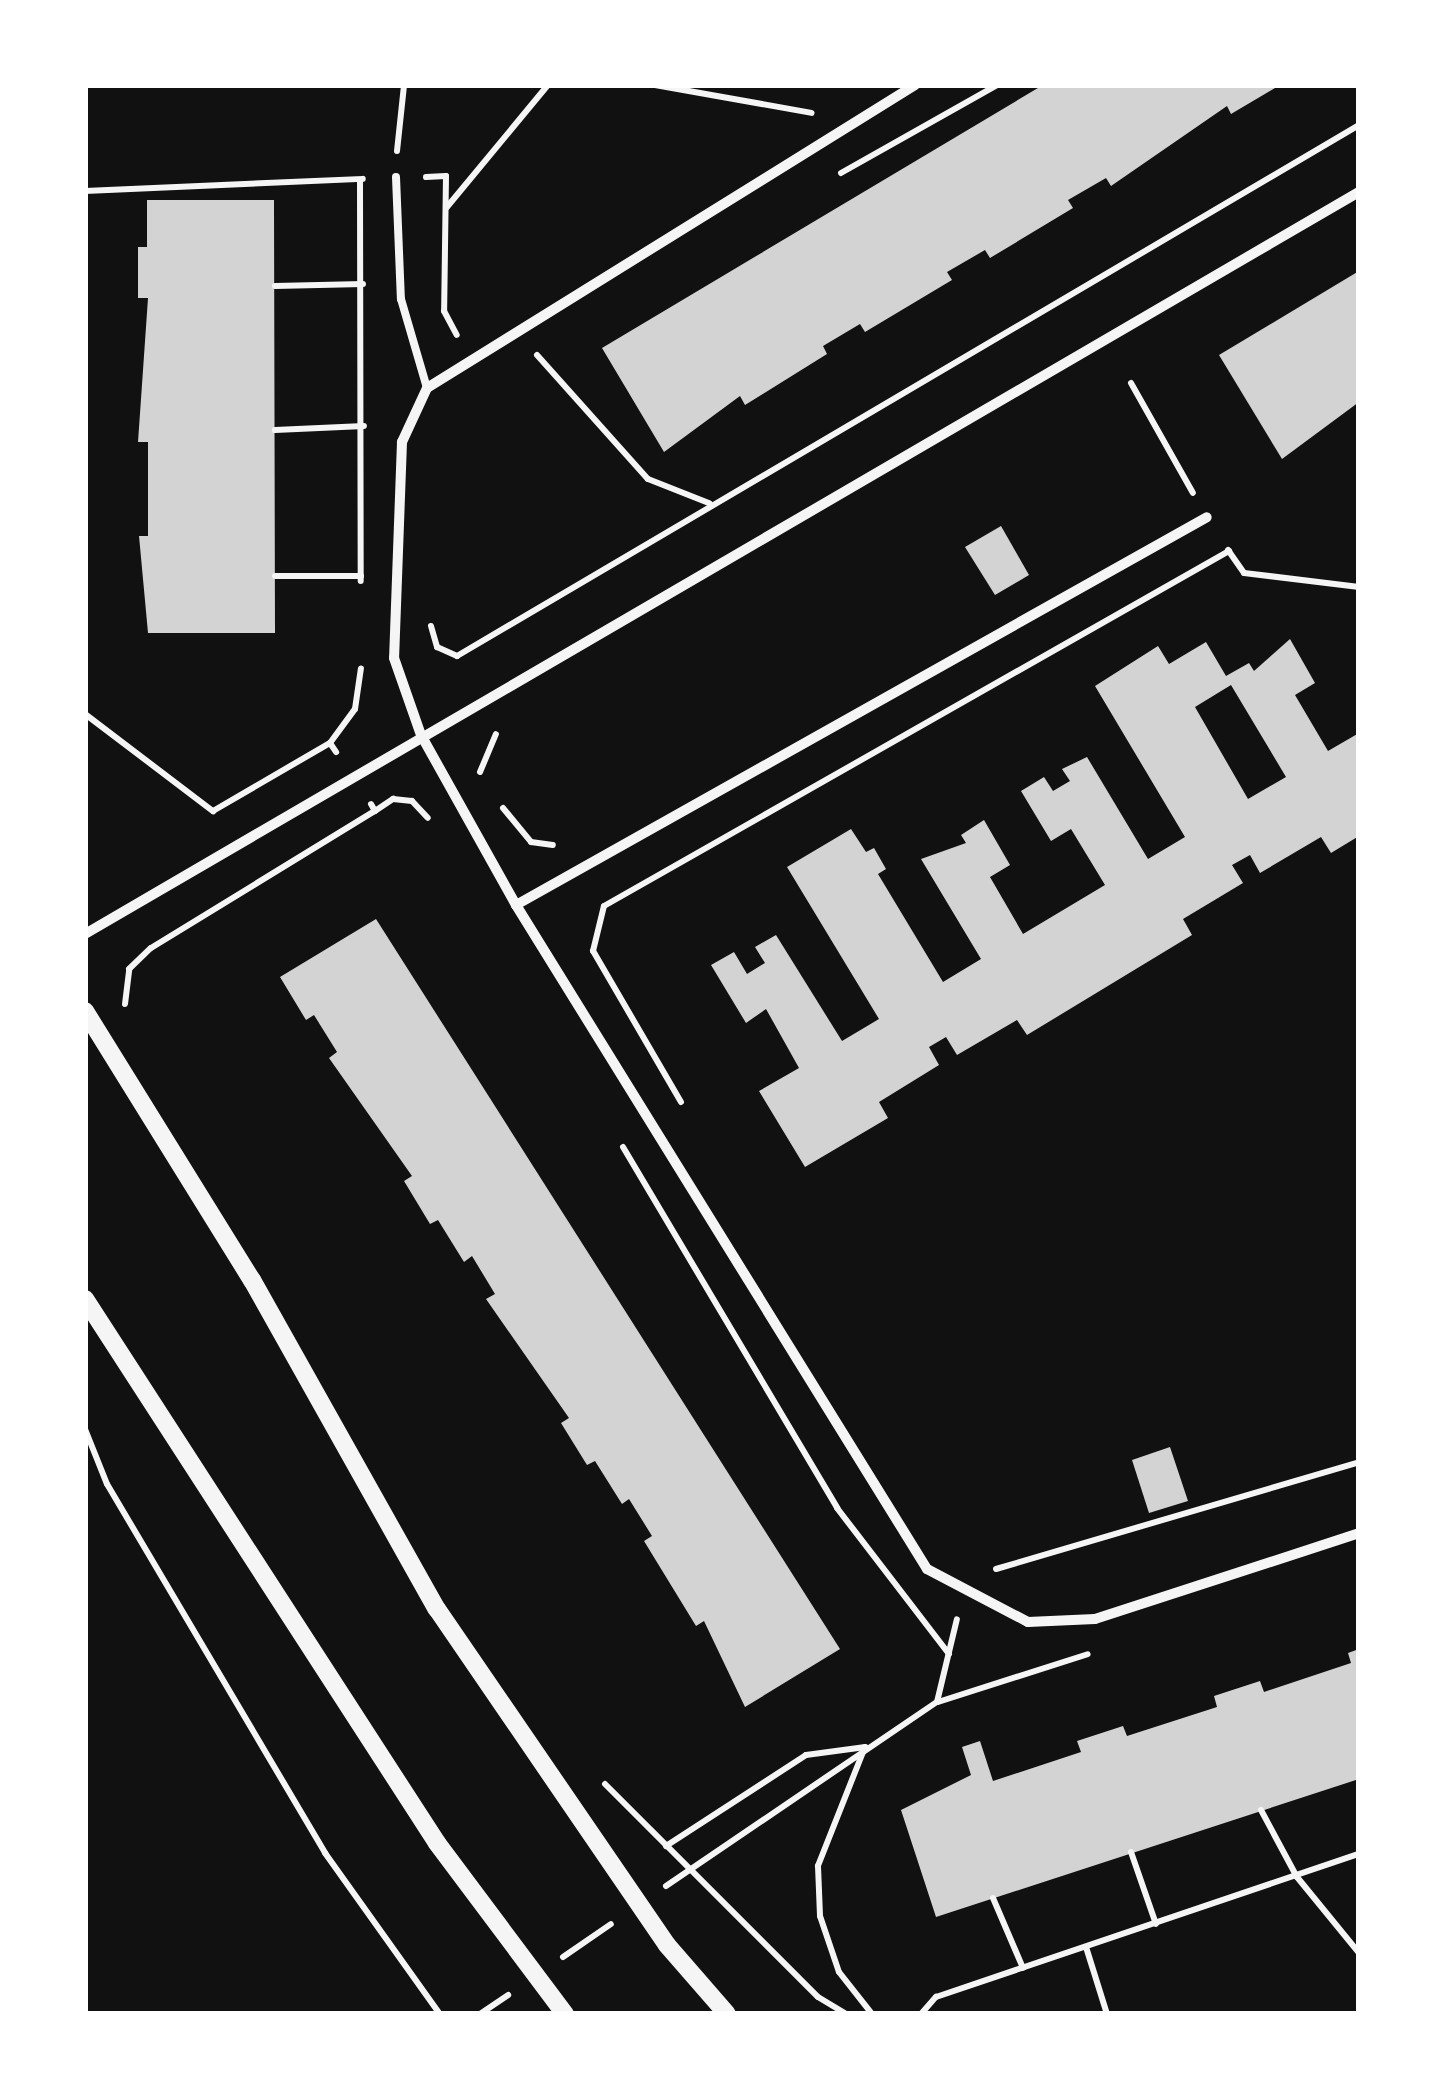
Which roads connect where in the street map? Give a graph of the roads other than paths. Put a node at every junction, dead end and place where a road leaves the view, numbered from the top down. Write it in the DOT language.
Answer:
graph roads {
  1 [pos="915,85"];
  2 [pos="396,177"];
  3 [pos="1359,192"];
  4 [pos="427,388"];
  5 [pos="1207,517"];
  6 [pos="422,735"];
  7 [pos="516,905"];
  8 [pos="85,934"];
  9 [pos="85,1011"];
  10 [pos="85,1299"];
  11 [pos="1359,1533"];
  12 [pos="565,2014"];
  13 [pos="727,2014"];
  1 -- 4 [label="street"];
  2 -- 4 [label="lane"];
  3 -- 6 [label="street"];
  4 -- 6 [label="street"];
  5 -- 7 [label="street"];
  6 -- 7 [label="street"];
  6 -- 8 [label="street"];
  7 -- 11 [label="street"];
  9 -- 13 [label="street"];
  10 -- 12 [label="street"];
}
